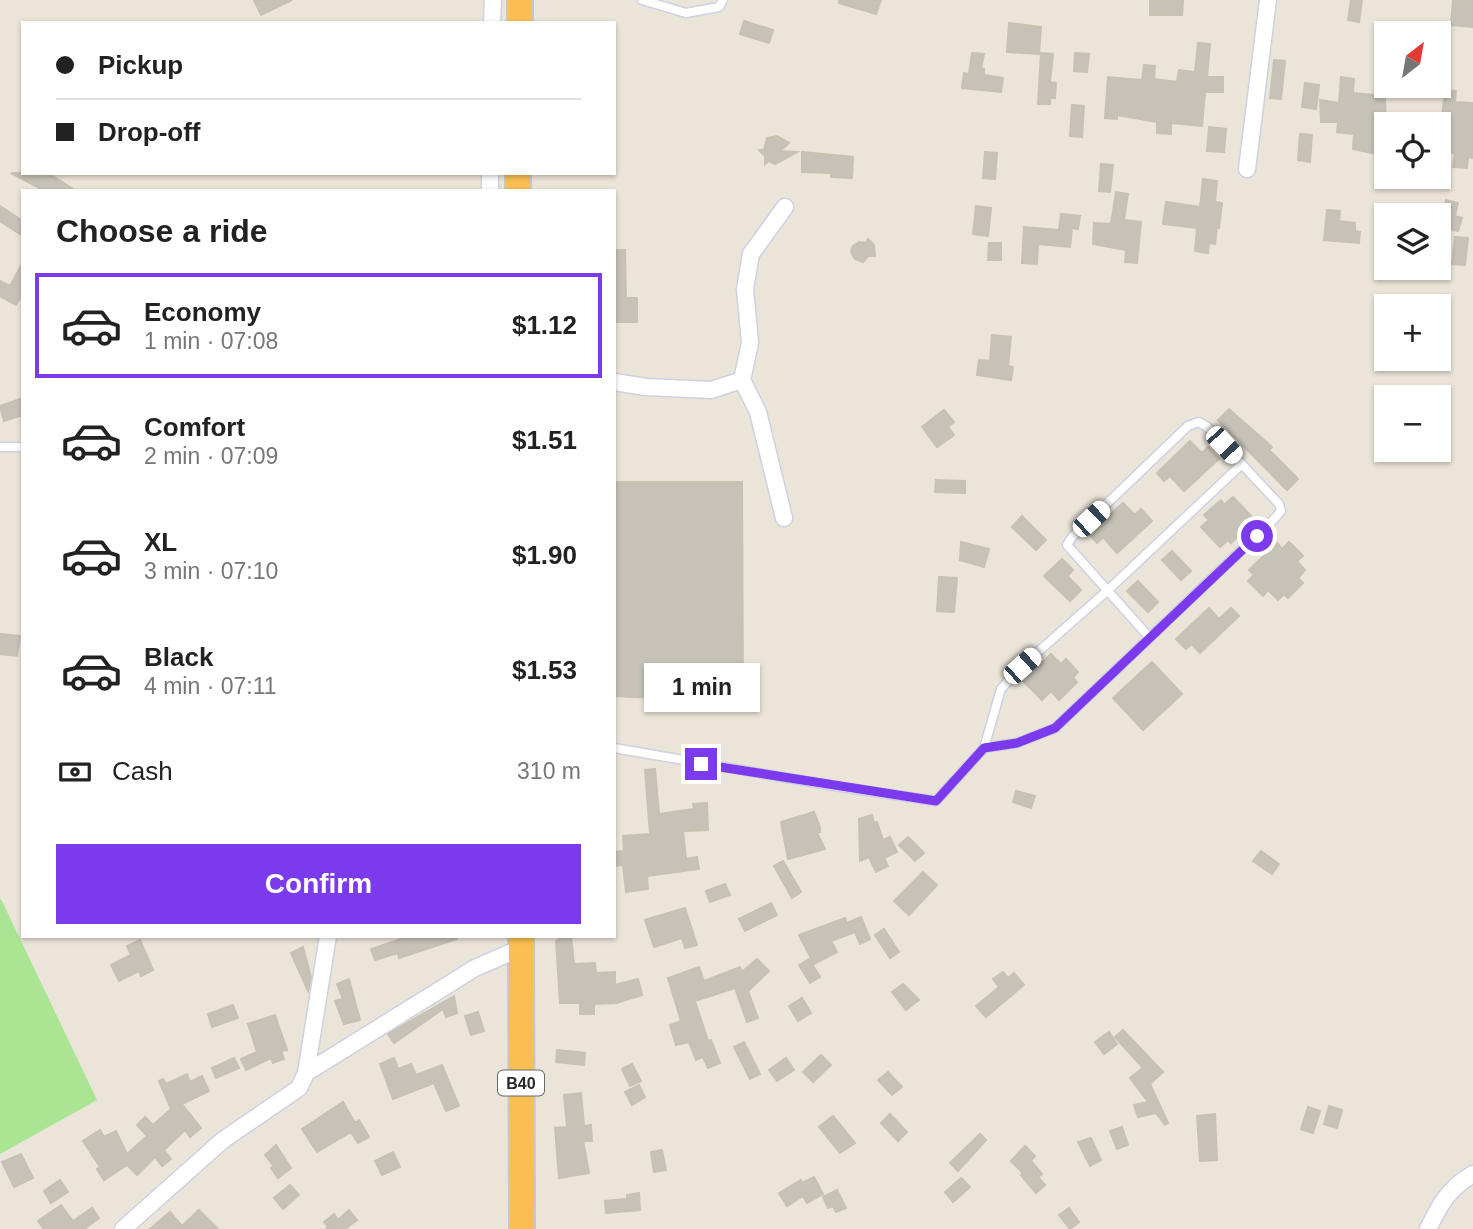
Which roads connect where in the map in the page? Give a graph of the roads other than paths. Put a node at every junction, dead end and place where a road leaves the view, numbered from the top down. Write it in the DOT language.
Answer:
graph roads {
  1 [pos="493,0"];
  2 [pos="520,0"];
  3 [pos="642,0"];
  4 [pos="723,0"];
  5 [pos="1268,0"];
  6 [pos="492,21"];
  7 [pos="520,21"];
  8 [pos="1247,169"];
  9 [pos="785,207"];
  10 [pos="742,380"];
  11 [pos="616,383"];
  12 [pos="0,447"];
  13 [pos="21,447"];
  14 [pos="1242,464"];
  15 [pos="784,518"];
  16 [pos="1107,591"];
  17 [pos="1149,637"];
  18 [pos="616,748"];
  19 [pos="984,748"];
  20 [pos="328,938"];
  21 [pos="521,942"];
  22 [pos="306,1073"];
  23 [pos="1473,1174"];
  24 [pos="122,1229"];
  25 [pos="522,1229"];
  26 [pos="1428,1229"];
  1 -- 6 [label="street"];
  2 -- 7 [label="highway"];
  3 -- 4 [label="lane"];
  5 -- 8 [label="street"];
  9 -- 10 [label="street"];
  10 -- 11 [label="street"];
  10 -- 15 [label="street"];
  12 -- 13 [label="lane"];
  14 -- 16 [label="lane"];
  14 -- 16 [label="lane"];
  14 -- 17 [label="lane"];
  16 -- 17 [label="lane"];
  16 -- 19 [label="lane"];
  17 -- 19 [label="lane"];
  18 -- 19 [label="lane"];
  20 -- 22 [label="street"];
  21 -- 22 [label="street"];
  21 -- 25 [label="highway, B40"];
  22 -- 24 [label="street"];
  23 -- 26 [label="street"];
}
